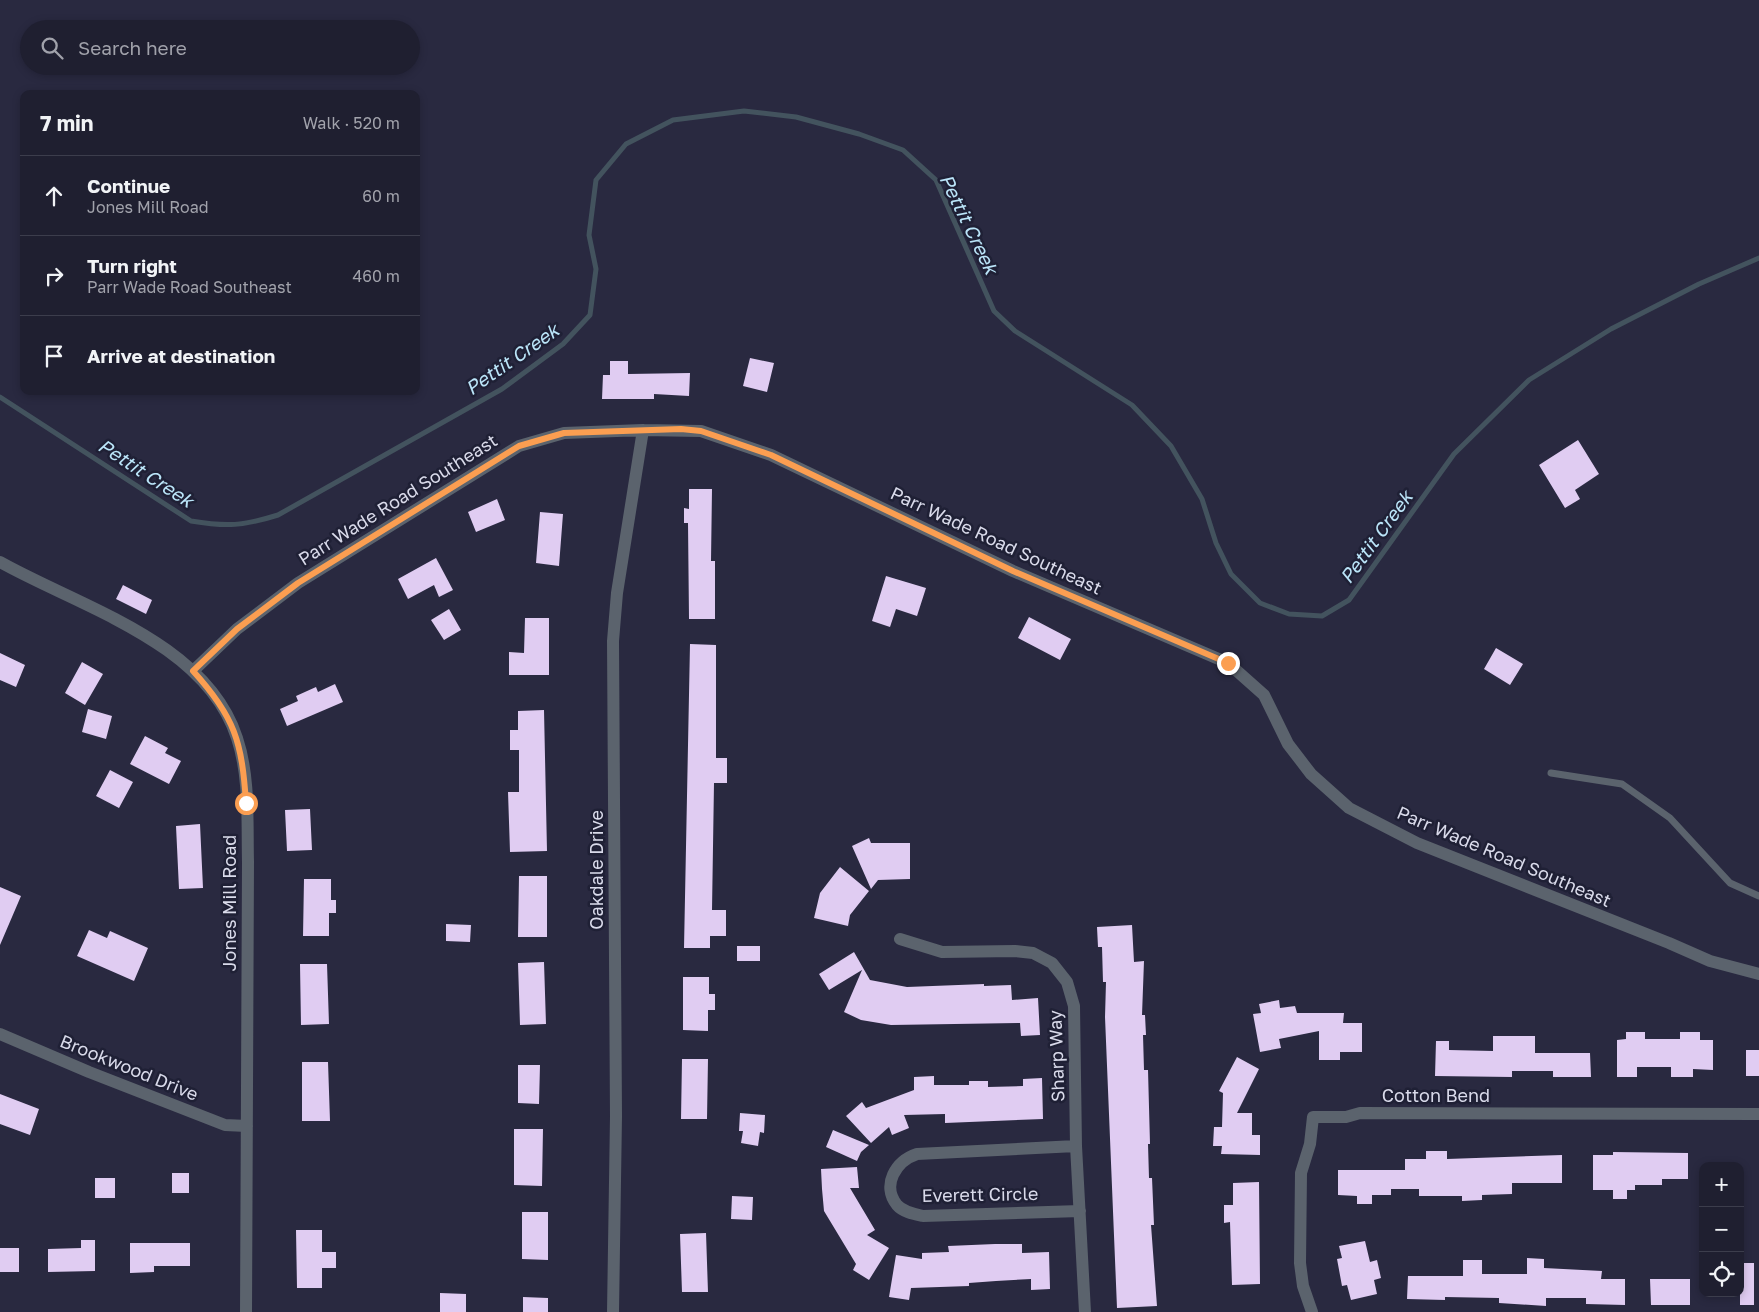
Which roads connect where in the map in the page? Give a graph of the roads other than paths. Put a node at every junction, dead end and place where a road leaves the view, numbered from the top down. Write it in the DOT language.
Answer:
graph roads {
  1 [pos="643,430"];
  2 [pos="0,562"];
  3 [pos="193,671"];
  4 [pos="1551,774"];
  5 [pos="1759,896"];
  6 [pos="900,939"];
  7 [pos="1759,974"];
  8 [pos="0,1034"];
  9 [pos="1759,1114"];
  10 [pos="247,1126"];
  11 [pos="1076,1146"];
  12 [pos="1080,1211"];
  13 [pos="246,1312"];
  14 [pos="613,1312"];
  15 [pos="1085,1312"];
  16 [pos="1312,1312"];
  1 -- 3 [label="street, Parr Wade Road Southeast"];
  1 -- 7 [label="street, Parr Wade Road Southeast"];
  1 -- 14 [label="street, Oakdale Drive"];
  2 -- 3 [label="street, Jones Mill Road"];
  3 -- 10 [label="street, Jones Mill Road"];
  4 -- 5 [label="lane"];
  6 -- 11 [label="street, Sharp Way"];
  8 -- 10 [label="street, Brookwood Drive"];
  9 -- 16 [label="street, Cotton Bend"];
  10 -- 13 [label="street, Jones Mill Road"];
  11 -- 12 [label="street, Sharp Way"];
  11 -- 12 [label="street, Everett Circle"];
  12 -- 15 [label="street, Sharp Way"];
}
